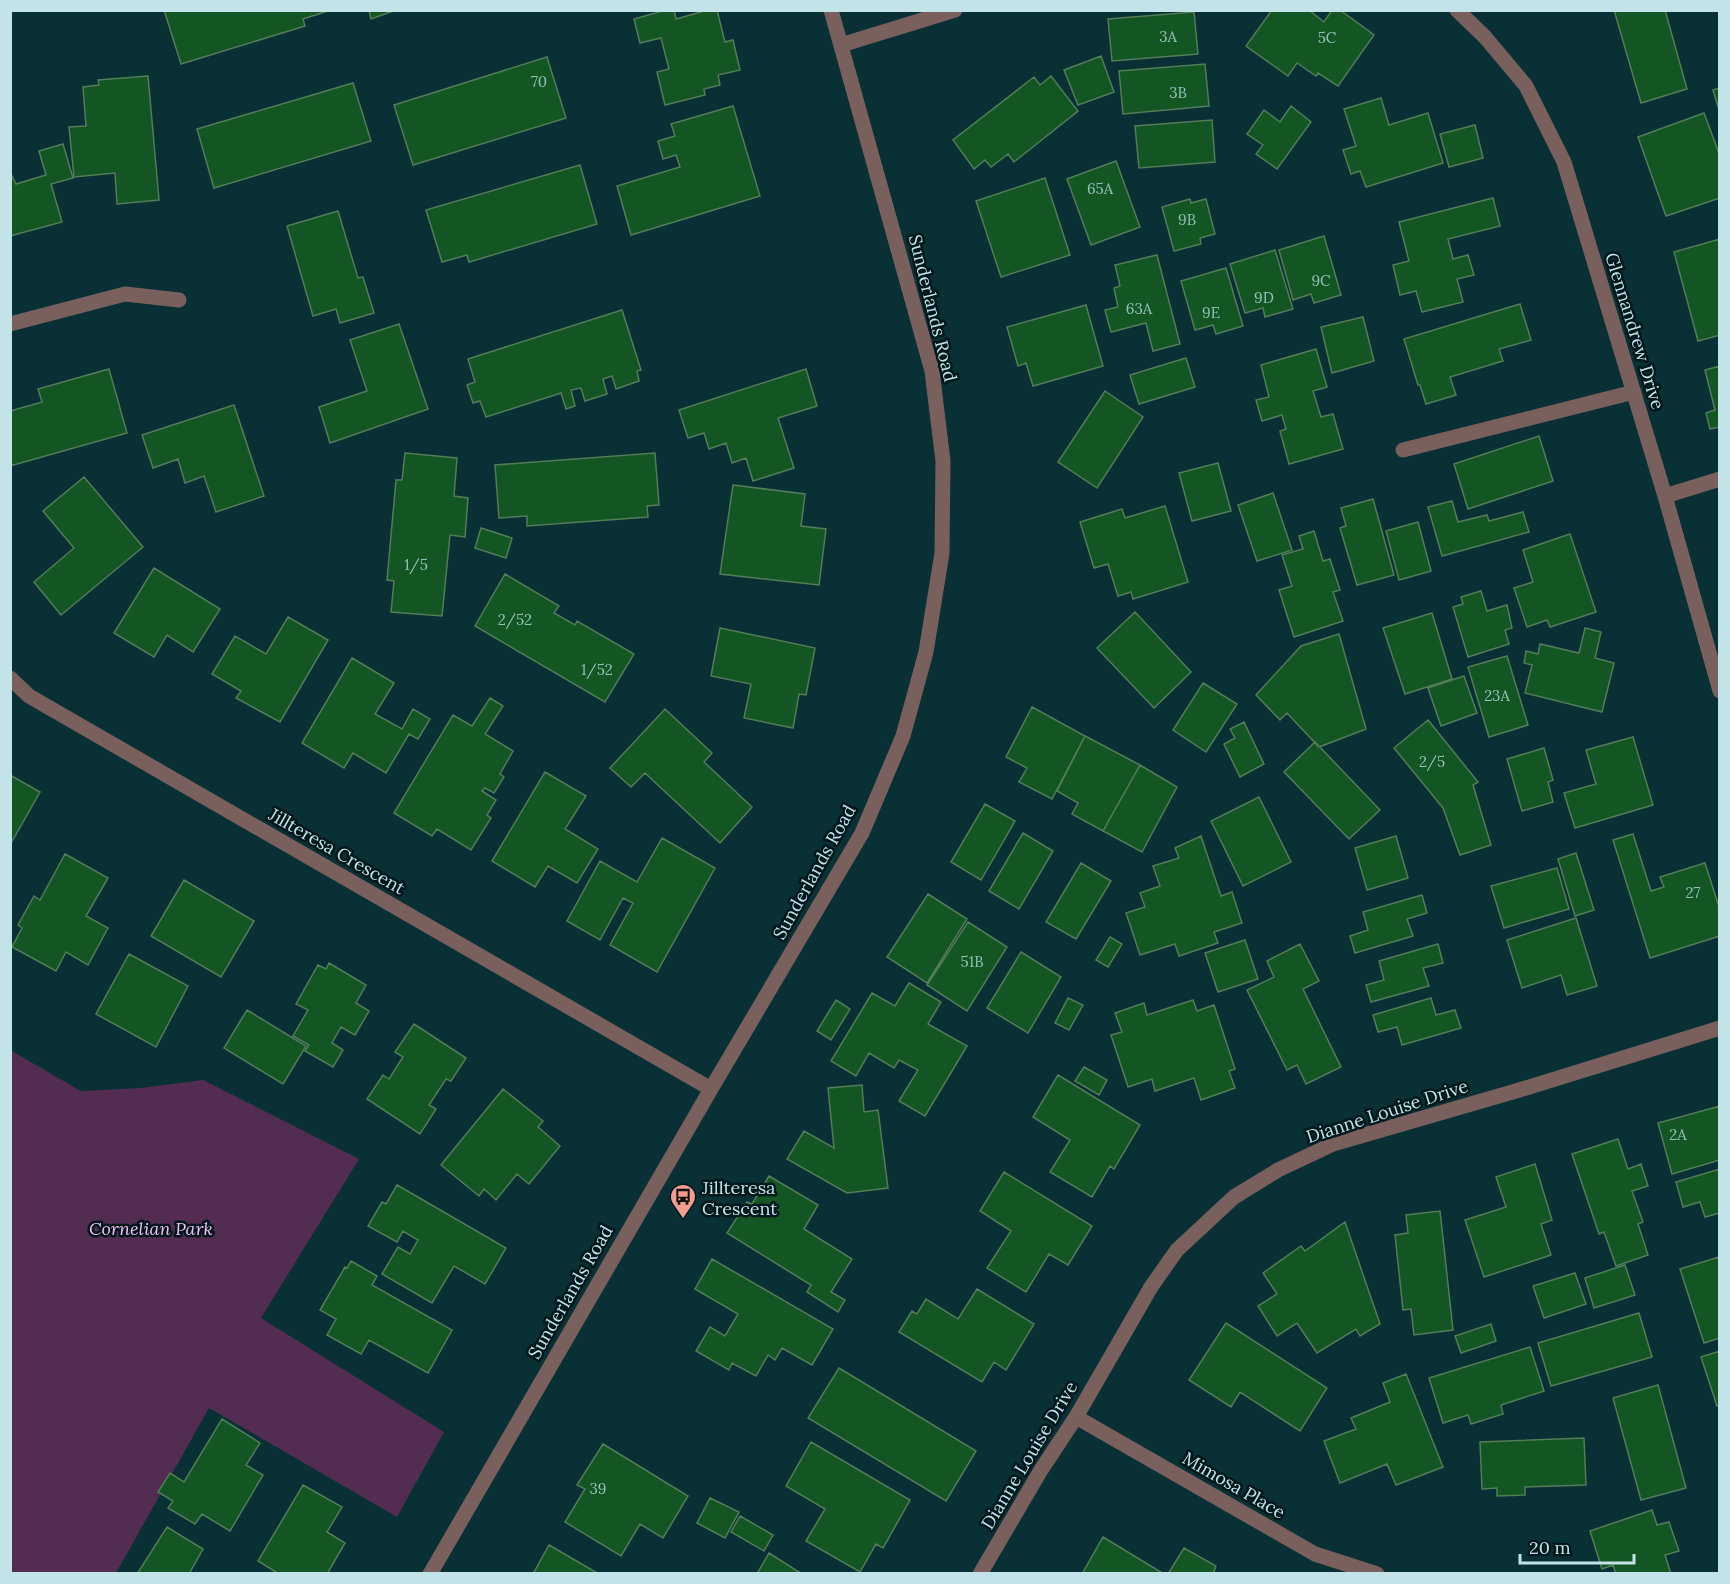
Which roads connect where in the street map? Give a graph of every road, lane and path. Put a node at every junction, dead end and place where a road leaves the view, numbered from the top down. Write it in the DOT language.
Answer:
graph roads {
  1 [pos="831,10"];
  2 [pos="956,10"];
  3 [pos="1457,10"];
  4 [pos="841,45"];
  5 [pos="178,300"];
  6 [pos="10,324"];
  7 [pos="1634,392"];
  8 [pos="1402,450"];
  9 [pos="1719,479"];
  10 [pos="1665,496"];
  11 [pos="10,678"];
  12 [pos="1719,691"];
  13 [pos="1719,1028"];
  14 [pos="711,1089"];
  15 [pos="1076,1417"];
  16 [pos="430,1574"];
  17 [pos="980,1574"];
  18 [pos="1377,1574"];
  1 -- 4 [label="street, Sunderlands Road"];
  2 -- 4 [label="street"];
  3 -- 7 [label="street, Glennandrew Drive"];
  4 -- 14 [label="street, Sunderlands Road"];
  5 -- 6 [label="street"];
  7 -- 8 [label="street"];
  7 -- 10 [label="street, Glennandrew Drive"];
  9 -- 10 [label="street"];
  10 -- 12 [label="street, Glennandrew Drive"];
  11 -- 14 [label="street, Jillteresa Crescent"];
  13 -- 15 [label="street, Dianne Louise Drive"];
  14 -- 16 [label="street, Sunderlands Road"];
  15 -- 17 [label="street, Dianne Louise Drive"];
  15 -- 18 [label="street, Mimosa Place"];
}
